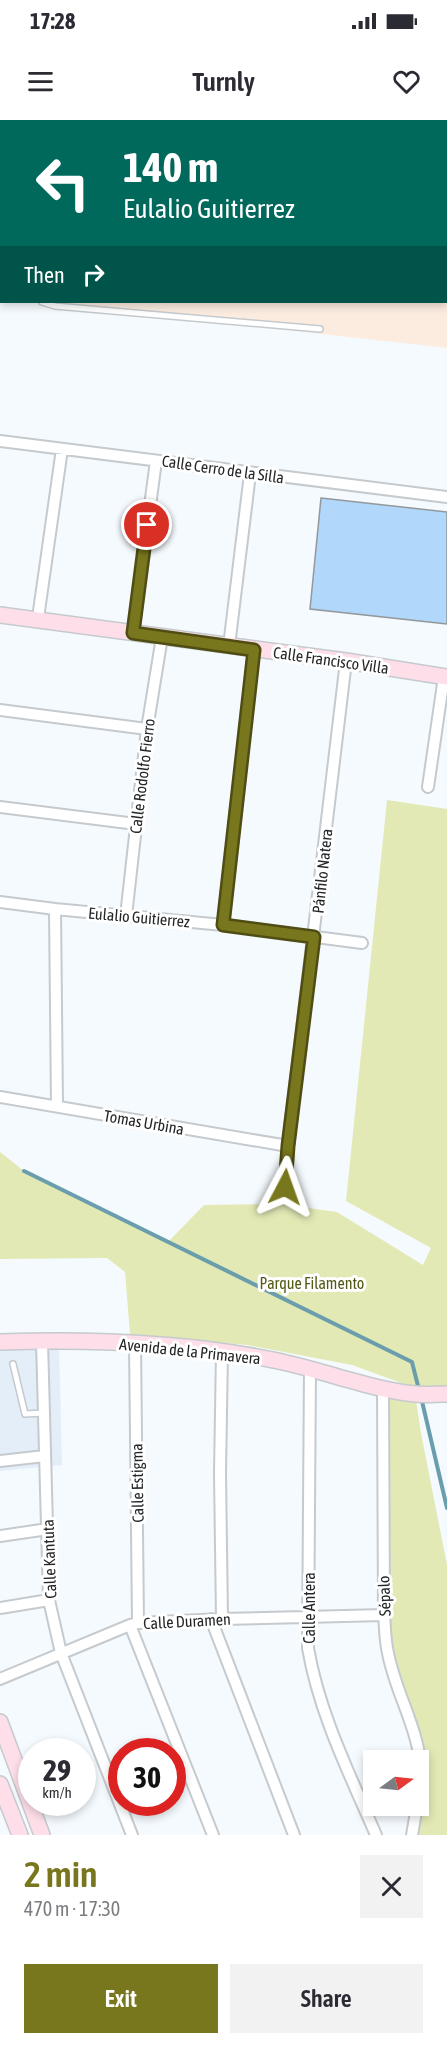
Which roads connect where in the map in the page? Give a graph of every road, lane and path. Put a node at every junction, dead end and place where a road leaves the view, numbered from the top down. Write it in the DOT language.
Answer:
graph roads {
  1 [pos="45,303"];
  2 [pos="320,329"];
  3 [pos="0,441"];
  4 [pos="62,449"];
  5 [pos="156,460"];
  6 [pos="250,474"];
  7 [pos="447,497"];
  8 [pos="0,615"];
  9 [pos="38,618"];
  10 [pos="133,633"];
  11 [pos="162,637"];
  12 [pos="229,646"];
  13 [pos="254,650"];
  14 [pos="346,661"];
  15 [pos="445,677"];
  16 [pos="0,711"];
  17 [pos="147,729"];
  18 [pos="428,787"];
  19 [pos="0,807"];
  20 [pos="136,824"];
  21 [pos="0,902"];
  22 [pos="55,909"];
  23 [pos="126,915"];
  24 [pos="223,925"];
  25 [pos="314,937"];
  26 [pos="362,943"];
  27 [pos="0,1097"];
  28 [pos="57,1106"];
  29 [pos="288,1146"];
  30 [pos="285,1187"];
  31 [pos="42,1341"];
  32 [pos="0,1342"];
  33 [pos="135,1343"];
  34 [pos="222,1351"];
  35 [pos="13,1364"];
  36 [pos="310,1368"];
  37 [pos="383,1388"];
  38 [pos="447,1394"];
  39 [pos="44,1413"];
  40 [pos="45,1456"];
  41 [pos="0,1461"];
  42 [pos="48,1529"];
  43 [pos="0,1536"];
  44 [pos="49,1600"];
  45 [pos="0,1608"];
  46 [pos="309,1616"];
  47 [pos="384,1616"];
  48 [pos="217,1619"];
  49 [pos="134,1624"];
  50 [pos="61,1653"];
  51 [pos="0,1679"];
  52 [pos="0,1722"];
  53 [pos="419,1750"];
  54 [pos="0,1784"];
  55 [pos="415,1816"];
  56 [pos="20,1835"];
  57 [pos="42,1835"];
  58 [pos="132,1835"];
  59 [pos="213,1835"];
  60 [pos="294,1835"];
  61 [pos="376,1835"];
  62 [pos="412,1835"];
  1 -- 2 [label="lane"];
  3 -- 4 [label="street, Calle Cerro de la Silla"];
  4 -- 5 [label="street, Calle Cerro de la Silla"];
  4 -- 9 [label="street"];
  5 -- 6 [label="street, Calle Cerro de la Silla"];
  5 -- 10 [label="street"];
  6 -- 7 [label="street, Calle Cerro de la Silla"];
  6 -- 12 [label="street"];
  8 -- 9 [label="street, Calle Francisco Villa"];
  9 -- 10 [label="street, Calle Francisco Villa"];
  10 -- 11 [label="street, Calle Francisco Villa"];
  11 -- 12 [label="street, Calle Francisco Villa"];
  11 -- 17 [label="street, Calle Rodolfo Fierro"];
  12 -- 13 [label="street, Calle Francisco Villa"];
  13 -- 14 [label="street, Calle Francisco Villa"];
  13 -- 24 [label="street"];
  14 -- 15 [label="street, Calle Francisco Villa"];
  14 -- 25 [label="street, Pánfilo Natera"];
  15 -- 18 [label="street"];
  16 -- 17 [label="street"];
  17 -- 20 [label="street, Calle Rodolfo Fierro"];
  19 -- 20 [label="street"];
  20 -- 23 [label="street, Calle Rodolfo Fierro"];
  21 -- 22 [label="street, Eulalio Guitierrez"];
  22 -- 23 [label="street, Eulalio Guitierrez"];
  22 -- 28 [label="street"];
  23 -- 24 [label="street, Eulalio Guitierrez"];
  24 -- 25 [label="street, Eulalio Guitierrez"];
  25 -- 26 [label="street, Eulalio Guitierrez"];
  25 -- 29 [label="street, Pánfilo Natera"];
  27 -- 28 [label="street, Tomas Urbina"];
  28 -- 29 [label="street, Tomas Urbina"];
  29 -- 30 [label="street, Pánfilo Natera"];
  31 -- 32 [label="street, Avenida de la Primavera"];
  31 -- 33 [label="street, Avenida de la Primavera"];
  31 -- 39 [label="street, Calle Kantuta"];
  33 -- 34 [label="street, Avenida de la Primavera"];
  33 -- 49 [label="street, Calle Estigma"];
  34 -- 36 [label="street, Avenida de la Primavera"];
  34 -- 48 [label="street"];
  35 -- 39 [label="lane"];
  36 -- 37 [label="street, Avenida de la Primavera"];
  36 -- 46 [label="street, Calle Antera"];
  37 -- 38 [label="street, Avenida de la Primavera"];
  37 -- 47 [label="street, Sépalo"];
  39 -- 40 [label="street, Calle Kantuta"];
  40 -- 41 [label="street"];
  40 -- 42 [label="street, Calle Kantuta"];
  42 -- 43 [label="street"];
  42 -- 44 [label="street, Calle Kantuta"];
  44 -- 45 [label="street"];
  44 -- 50 [label="street, Calle Kantuta"];
  46 -- 47 [label="street, Calle Duramen"];
  46 -- 48 [label="street, Calle Duramen"];
  46 -- 61 [label="street, Calle Antera"];
  47 -- 53 [label="street, Sépalo"];
  48 -- 49 [label="street, Calle Duramen"];
  48 -- 60 [label="street"];
  49 -- 50 [label="street, Calle Duramen"];
  49 -- 59 [label="street, Calle Estigma"];
  50 -- 51 [label="street, Calle Duramen"];
  50 -- 58 [label="street, Calle Kantuta"];
  52 -- 57 [label="street"];
  54 -- 56 [label="street"];
  55 -- 62 [label="street"];
}
